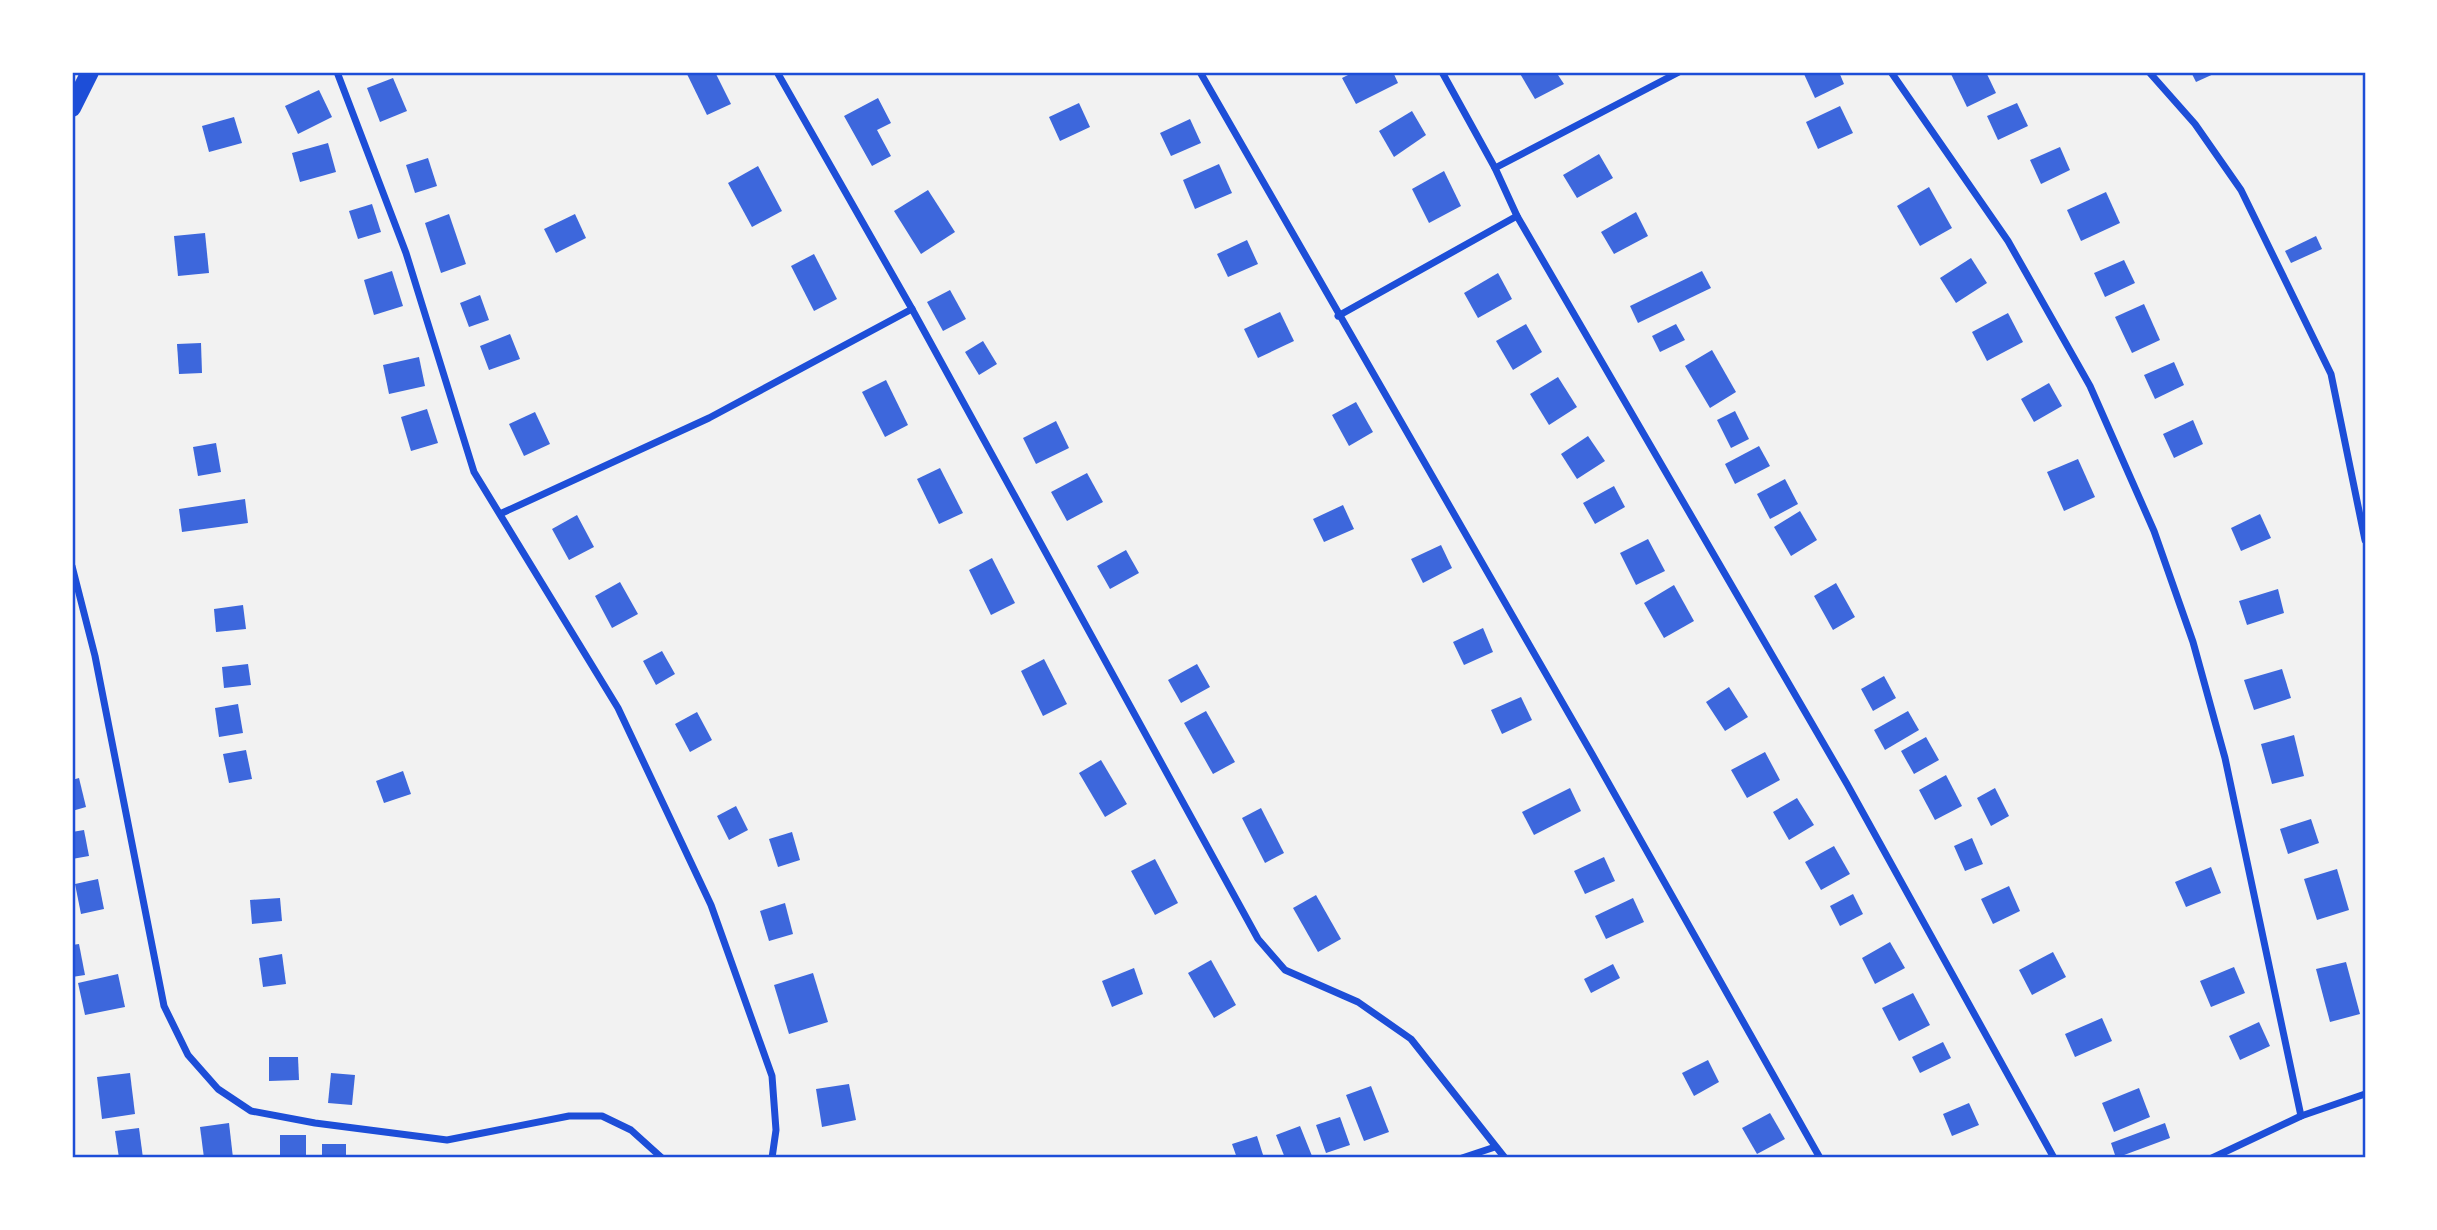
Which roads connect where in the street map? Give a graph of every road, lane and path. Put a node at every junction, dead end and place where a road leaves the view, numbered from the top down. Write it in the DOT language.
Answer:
graph roads {
  1 [pos="90,72"];
  2 [pos="337,72"];
  3 [pos="776,72"];
  4 [pos="1200,72"];
  5 [pos="1442,72"];
  6 [pos="1679,72"];
  7 [pos="1891,72"];
  8 [pos="2149,72"];
  9 [pos="72,108"];
  10 [pos="1495,168"];
  11 [pos="1517,216"];
  12 [pos="912,309"];
  13 [pos="1338,316"];
  14 [pos="502,513"];
  15 [pos="2365,540"];
  16 [pos="72,566"];
  17 [pos="2365,1094"];
  18 [pos="2301,1116"];
  19 [pos="1495,1146"];
  20 [pos="662,1158"];
  21 [pos="772,1158"];
  22 [pos="1462,1158"];
  23 [pos="1505,1158"];
  24 [pos="1820,1158"];
  25 [pos="2054,1158"];
  26 [pos="2212,1158"];
  1 -- 9 [label="main road"];
  2 -- 14 [label="street"];
  3 -- 12 [label="street"];
  4 -- 13 [label="street"];
  5 -- 10 [label="street"];
  6 -- 10 [label="street"];
  7 -- 18 [label="street"];
  8 -- 15 [label="street"];
  10 -- 11 [label="street"];
  11 -- 13 [label="street"];
  11 -- 25 [label="street"];
  12 -- 14 [label="street"];
  12 -- 19 [label="street"];
  13 -- 24 [label="street"];
  14 -- 21 [label="street"];
  16 -- 20 [label="street"];
  17 -- 18 [label="street"];
  18 -- 26 [label="street"];
  19 -- 22 [label="street"];
  19 -- 23 [label="street"];
}
